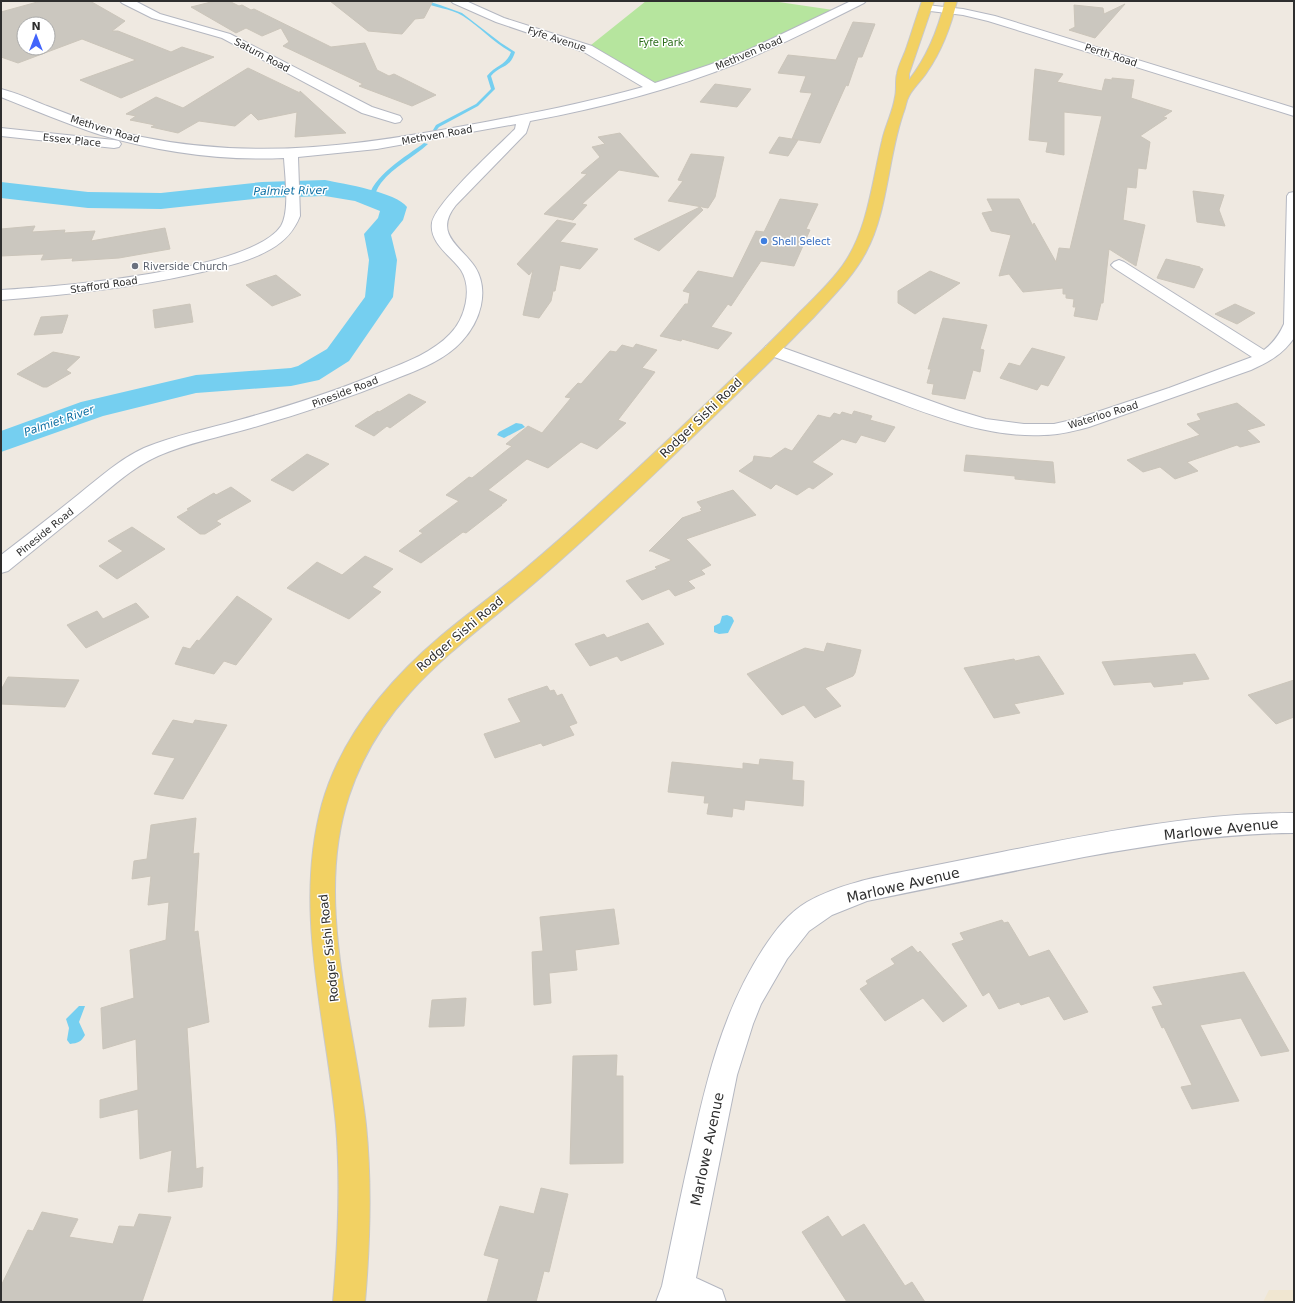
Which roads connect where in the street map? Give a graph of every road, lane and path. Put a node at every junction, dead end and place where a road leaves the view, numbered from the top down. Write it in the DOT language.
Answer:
graph roads {
  1 [pos="126,1"];
  2 [pos="457,1"];
  3 [pos="860,1"];
  4 [pos="927,5"];
  5 [pos="950,6"];
  6 [pos="653,87"];
  7 [pos="1,93"];
  8 [pos="902,96"];
  9 [pos="1294,112"];
  10 [pos="395,119"];
  11 [pos="524,120"];
  12 [pos="1,132"];
  13 [pos="143,141"];
  14 [pos="291,153"];
  15 [pos="1294,196"];
  16 [pos="1294,261"];
  17 [pos="1119,265"];
  18 [pos="1,296"];
  19 [pos="772,350"];
  20 [pos="1264,357"];
  21 [pos="1,566"];
  22 [pos="1294,822"];
  23 [pos="675,1294"];
  24 [pos="349,1302"];
  25 [pos="710,1302"];
  1 -- 10 [label="street, Saturn Road"];
  2 -- 6 [label="street, Fyfe Avenue"];
  3 -- 6 [label="street, Methven Road"];
  4 -- 5 [label="street, Perth Road"];
  4 -- 8 [label="main road, Rodger Sishi Road"];
  5 -- 8 [label="main road, Rodger Sishi Road"];
  5 -- 9 [label="street, Perth Road"];
  6 -- 11 [label="street, Methven Road"];
  7 -- 13 [label="street, Methven Road"];
  8 -- 19 [label="main road, Rodger Sishi Road"];
  11 -- 14 [label="street, Methven Road"];
  11 -- 21 [label="street, Pineside Road"];
  12 -- 13 [label="street, Essex Place"];
  13 -- 14 [label="street, Methven Road"];
  14 -- 18 [label="street, Stafford Road"];
  15 -- 16 [label="street, Waterloo Road"];
  16 -- 20 [label="street, Waterloo Road"];
  17 -- 20 [label="street"];
  19 -- 20 [label="street, Waterloo Road"];
  19 -- 24 [label="main road, Rodger Sishi Road"];
  22 -- 23 [label="street, Marlowe Avenue"];
  23 -- 25 [label="street"];
}
